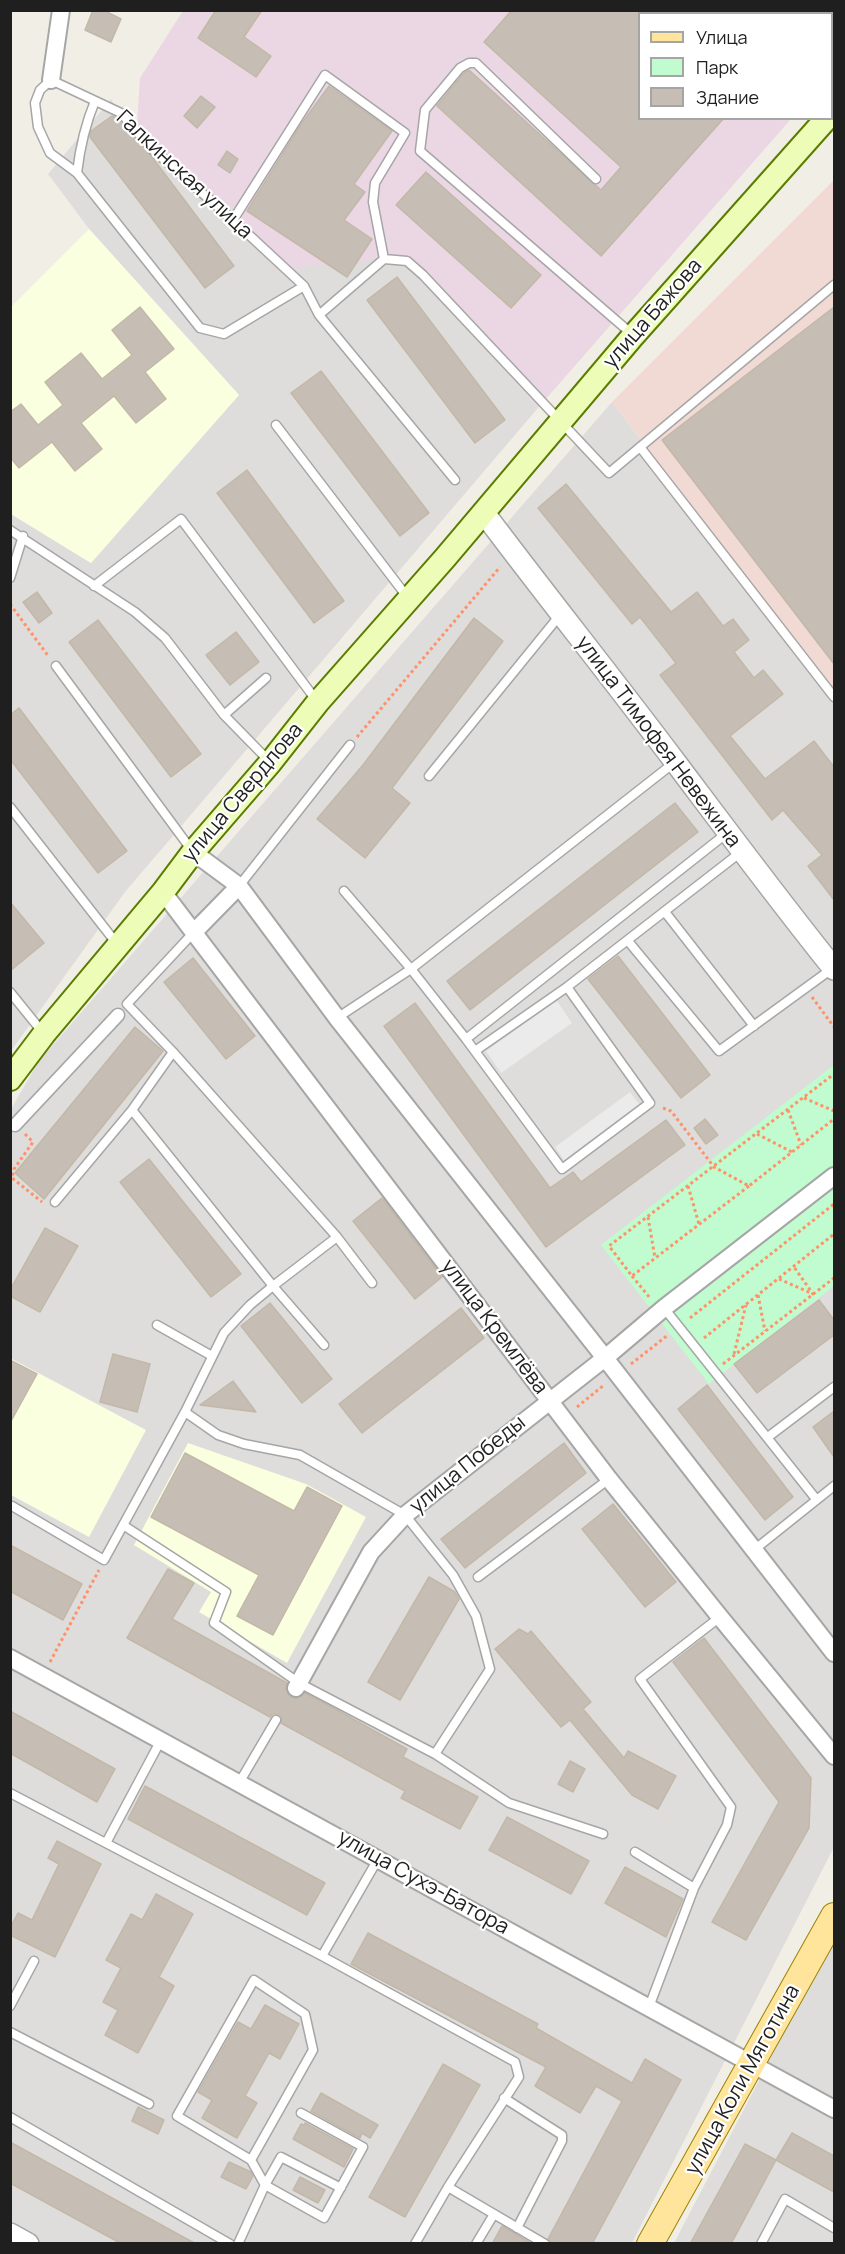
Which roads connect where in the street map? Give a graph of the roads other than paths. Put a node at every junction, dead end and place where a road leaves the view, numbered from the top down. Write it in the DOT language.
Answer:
graph roads {
  1 [pos="61,10"];
  2 [pos="51,80"];
  3 [pos="95,101"];
  4 [pos="825,120"];
  5 [pos="77,173"];
  6 [pos="597,178"];
  7 [pos="233,220"];
  8 [pos="384,259"];
  9 [pos="834,285"];
  10 [pos="303,286"];
  11 [pos="319,315"];
  12 [pos="633,336"];
  13 [pos="560,422"];
  14 [pos="276,425"];
  15 [pos="640,447"];
  16 [pos="455,480"];
  17 [pos="484,513"];
  18 [pos="10,530"];
  19 [pos="22,536"];
  20 [pos="10,578"];
  21 [pos="94,586"];
  22 [pos="409,598"];
  23 [pos="560,615"];
  24 [pos="56,666"];
  25 [pos="266,678"];
  26 [pos="834,697"];
  27 [pos="318,702"];
  28 [pos="224,716"];
  29 [pos="350,745"];
  30 [pos="676,762"];
  31 [pos="270,763"];
  32 [pos="429,776"];
  33 [pos="10,807"];
  34 [pos="728,833"];
  35 [pos="742,851"];
  36 [pos="193,852"];
  37 [pos="239,886"];
  38 [pos="344,891"];
  39 [pos="163,892"];
  40 [pos="665,912"];
  41 [pos="194,932"];
  42 [pos="628,941"];
  43 [pos="117,945"];
  44 [pos="411,969"];
  45 [pos="834,969"];
  46 [pos="567,987"];
  47 [pos="10,992"];
  48 [pos="127,1004"];
  49 [pos="118,1015"];
  50 [pos="337,1018"];
  51 [pos="754,1026"];
  52 [pos="44,1034"];
  53 [pos="466,1039"];
  54 [pos="475,1051"];
  55 [pos="173,1052"];
  56 [pos="10,1079"];
  57 [pos="132,1110"];
  58 [pos="15,1125"];
  59 [pos="834,1176"];
  60 [pos="55,1202"];
  61 [pos="337,1237"];
  62 [pos="372,1283"];
  63 [pos="273,1286"];
  64 [pos="662,1310"];
  65 [pos="157,1325"];
  66 [pos="324,1346"];
  67 [pos="212,1356"];
  68 [pos="605,1358"];
  69 [pos="834,1386"];
  70 [pos="549,1400"];
  71 [pos="185,1412"];
  72 [pos="768,1437"];
  73 [pos="609,1479"];
  74 [pos="834,1486"];
  75 [pos="816,1499"];
  76 [pos="12,1506"];
  77 [pos="405,1515"];
  78 [pos="123,1525"];
  79 [pos="754,1550"];
  80 [pos="478,1578"];
  81 [pos="720,1617"];
  82 [pos="834,1653"];
  83 [pos="10,1658"];
  84 [pos="297,1685"];
  85 [pos="276,1720"];
  86 [pos="161,1740"];
  87 [pos="435,1754"];
  88 [pos="834,1756"];
  89 [pos="239,1783"];
  90 [pos="10,1793"];
  91 [pos="603,1834"];
  92 [pos="106,1843"];
  93 [pos="635,1852"];
  94 [pos="378,1859"];
  95 [pos="694,1888"];
  96 [pos="834,1916"];
  97 [pos="322,1956"];
  98 [pos="34,1961"];
  99 [pos="10,2006"];
  100 [pos="649,2007"];
  101 [pos="10,2032"];
  102 [pos="753,2064"];
  103 [pos="504,2098"];
  104 [pos="149,2104"];
  105 [pos="834,2109"];
  106 [pos="301,2113"];
  107 [pos="10,2117"];
  108 [pos="250,2160"];
  109 [pos="265,2185"];
  110 [pos="448,2187"];
  111 [pos="340,2188"];
  112 [pos="494,2214"];
  113 [pos="517,2228"];
  114 [pos="834,2228"];
  115 [pos="10,2234"];
  116 [pos="28,2244"];
  117 [pos="230,2244"];
  118 [pos="238,2244"];
  119 [pos="415,2244"];
  120 [pos="476,2244"];
  121 [pos="545,2244"];
  122 [pos="650,2244"];
  123 [pos="761,2244"];
  1 -- 2 [label="street"];
  2 -- 3 [label="lane, Галкинская улица"];
  2 -- 5 [label="lane"];
  3 -- 5 [label="lane"];
  3 -- 7 [label="lane, Галкинская улица"];
  4 -- 12 [label="main road, улица Бажова"];
  5 -- 10 [label="lane"];
  6 -- 12 [label="lane"];
  7 -- 8 [label="lane"];
  7 -- 10 [label="lane, Галкинская улица"];
  8 -- 11 [label="lane"];
  8 -- 13 [label="lane"];
  9 -- 15 [label="lane"];
  10 -- 11 [label="lane, Галкинская улица"];
  11 -- 16 [label="lane, Галкинская улица"];
  12 -- 13 [label="main road, улица Бажова"];
  13 -- 15 [label="lane"];
  13 -- 17 [label="main road, улица Бажова"];
  14 -- 22 [label="lane"];
  15 -- 26 [label="lane"];
  17 -- 22 [label="main road, улица Свердлова"];
  17 -- 23 [label="street, улица Тимофея Невежина"];
  18 -- 19 [label="lane"];
  19 -- 20 [label="lane"];
  19 -- 21 [label="lane"];
  21 -- 27 [label="lane"];
  21 -- 28 [label="lane"];
  22 -- 27 [label="main road, улица Свердлова"];
  23 -- 30 [label="street, улица Тимофея Невежина"];
  23 -- 32 [label="lane"];
  24 -- 36 [label="lane"];
  25 -- 28 [label="lane"];
  27 -- 31 [label="main road, улица Свердлова"];
  28 -- 31 [label="lane"];
  29 -- 37 [label="lane"];
  30 -- 34 [label="street, улица Тимофея Невежина"];
  30 -- 44 [label="lane"];
  31 -- 36 [label="main road, улица Свердлова"];
  33 -- 43 [label="lane"];
  34 -- 35 [label="street, улица Тимофея Невежина"];
  34 -- 53 [label="lane"];
  35 -- 40 [label="lane"];
  35 -- 45 [label="street, улица Тимофея Невежина"];
  36 -- 37 [label="street"];
  36 -- 39 [label="main road, улица Свердлова"];
  37 -- 41 [label="street"];
  37 -- 50 [label="street"];
  38 -- 44 [label="lane"];
  39 -- 41 [label="street, улица Кремлёва"];
  39 -- 43 [label="main road, улица Свердлова"];
  40 -- 42 [label="lane"];
  40 -- 51 [label="lane"];
  41 -- 48 [label="lane"];
  41 -- 70 [label="street, улица Кремлёва"];
  42 -- 46 [label="lane"];
  42 -- 51 [label="lane"];
  43 -- 52 [label="main road, улица Свердлова"];
  44 -- 50 [label="lane"];
  44 -- 53 [label="lane"];
  45 -- 51 [label="lane"];
  46 -- 54 [label="lane"];
  46 -- 54 [label="lane"];
  47 -- 52 [label="lane"];
  48 -- 49 [label="lane"];
  48 -- 55 [label="lane"];
  49 -- 58 [label="street"];
  50 -- 68 [label="street"];
  52 -- 56 [label="main road, улица Свердлова"];
  53 -- 54 [label="lane"];
  55 -- 57 [label="lane"];
  55 -- 61 [label="lane"];
  57 -- 60 [label="lane"];
  57 -- 63 [label="lane"];
  59 -- 64 [label="street, улица Победы"];
  61 -- 62 [label="lane"];
  61 -- 63 [label="lane"];
  63 -- 66 [label="lane"];
  63 -- 67 [label="lane"];
  64 -- 68 [label="street, улица Победы"];
  64 -- 72 [label="lane"];
  65 -- 67 [label="lane"];
  67 -- 71 [label="lane"];
  68 -- 70 [label="street, улица Победы"];
  68 -- 79 [label="street"];
  69 -- 72 [label="lane"];
  70 -- 73 [label="street, улица Кремлёва"];
  70 -- 77 [label="street, улица Победы"];
  71 -- 77 [label="lane"];
  71 -- 78 [label="lane"];
  72 -- 75 [label="lane"];
  73 -- 80 [label="lane"];
  73 -- 81 [label="street, улица Кремлёва"];
  74 -- 75 [label="lane"];
  75 -- 79 [label="lane"];
  76 -- 78 [label="lane"];
  77 -- 84 [label="street, улица Победы"];
  77 -- 87 [label="lane"];
  78 -- 84 [label="lane"];
  79 -- 82 [label="street"];
  81 -- 88 [label="street, улица Кремлёва"];
  81 -- 95 [label="lane"];
  83 -- 86 [label="street, улица Сухэ-Батора"];
  84 -- 87 [label="lane"];
  85 -- 89 [label="lane"];
  86 -- 89 [label="street, улица Сухэ-Батора"];
  86 -- 92 [label="lane"];
  87 -- 91 [label="lane"];
  89 -- 94 [label="street, улица Сухэ-Батора"];
  90 -- 92 [label="lane"];
  92 -- 97 [label="lane"];
  93 -- 95 [label="lane"];
  94 -- 97 [label="lane"];
  94 -- 100 [label="street, улица Сухэ-Батора"];
  95 -- 100 [label="lane"];
  96 -- 102 [label="main road, улица Коли Мяготина"];
  97 -- 103 [label="lane"];
  98 -- 99 [label="lane"];
  100 -- 102 [label="street, улица Сухэ-Батора"];
  101 -- 104 [label="lane"];
  102 -- 105 [label="street, улица Сухэ-Батора"];
  102 -- 122 [label="main road, улица Коли Мяготина"];
  103 -- 110 [label="lane"];
  103 -- 113 [label="lane"];
  106 -- 111 [label="lane"];
  107 -- 117 [label="lane"];
  108 -- 108 [label="lane"];
  108 -- 109 [label="lane"];
  109 -- 111 [label="lane"];
  109 -- 111 [label="lane"];
  109 -- 118 [label="lane"];
  110 -- 112 [label="lane"];
  110 -- 119 [label="lane"];
  112 -- 113 [label="lane"];
  112 -- 120 [label="lane"];
  113 -- 121 [label="lane"];
  114 -- 123 [label="lane"];
  115 -- 116 [label="street"];
}
